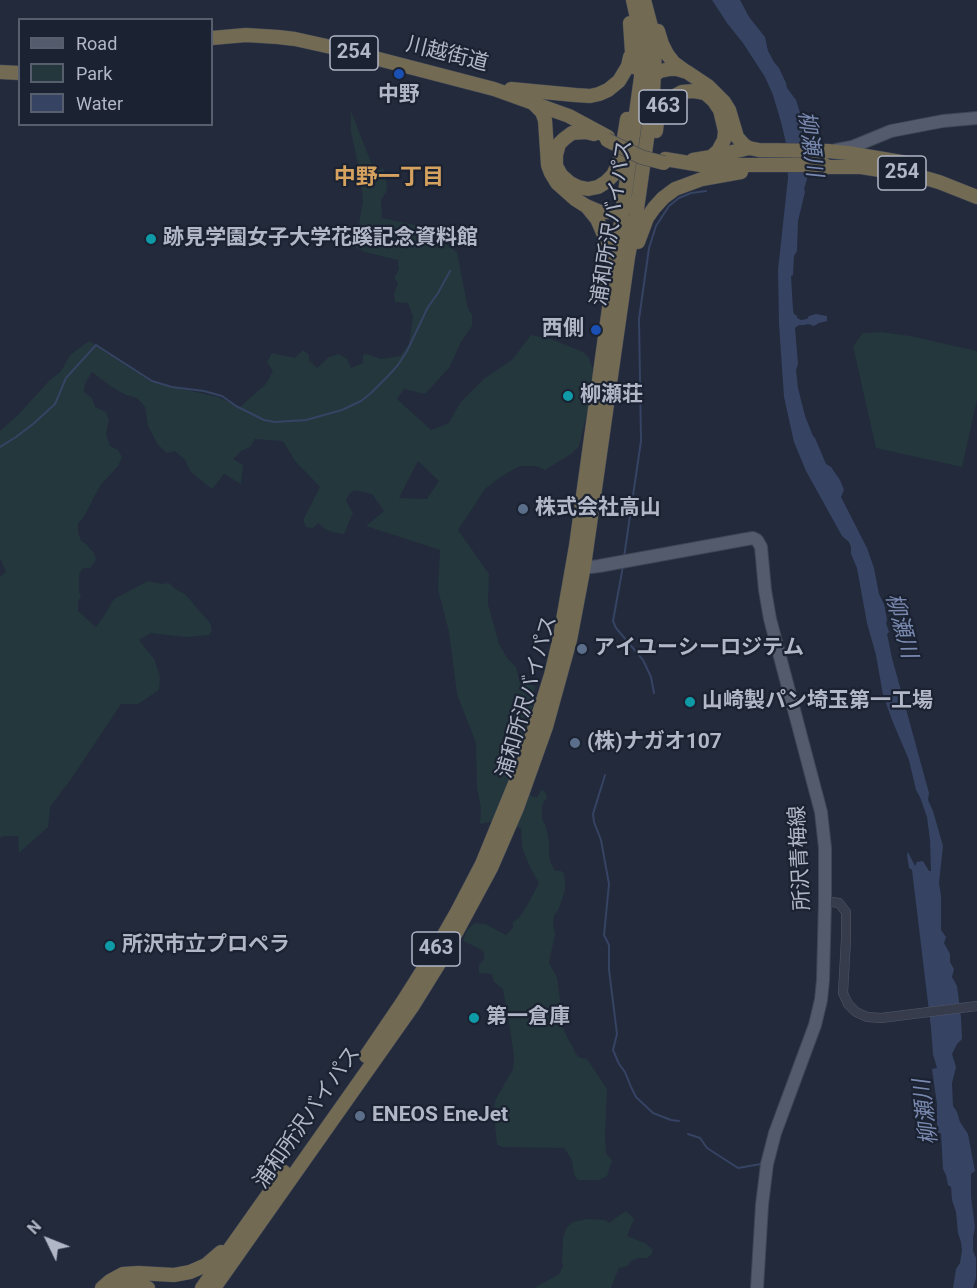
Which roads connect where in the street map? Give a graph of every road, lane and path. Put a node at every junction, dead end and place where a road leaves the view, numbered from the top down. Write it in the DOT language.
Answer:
graph roads {
  1 [pos="625,0"];
  2 [pos="633,0"];
  3 [pos="644,0"];
  4 [pos="649,0"];
  5 [pos="213,38"];
  6 [pos="632,46"];
  7 [pos="0,72"];
  8 [pos="687,72"];
  9 [pos="18,73"];
  10 [pos="655,74"];
  11 [pos="499,89"];
  12 [pos="530,101"];
  13 [pos="977,118"];
  14 [pos="608,137"];
  15 [pos="647,138"];
  16 [pos="711,158"];
  17 [pos="665,159"];
  18 [pos="693,160"];
  19 [pos="825,161"];
  20 [pos="757,162"];
  21 [pos="735,164"];
  22 [pos="630,167"];
  23 [pos="977,189"];
  24 [pos="977,197"];
  25 [pos="586,206"];
  26 [pos="623,209"];
  27 [pos="637,247"];
  28 [pos="616,345"];
  29 [pos="597,396"];
  30 [pos="578,565"];
  31 [pos="825,901"];
  32 [pos="975,1006"];
  33 [pos="293,1160"];
  34 [pos="268,1212"];
  35 [pos="102,1288"];
  36 [pos="115,1288"];
  37 [pos="148,1288"];
  38 [pos="202,1288"];
  39 [pos="214,1288"];
  40 [pos="222,1288"];
  41 [pos="757,1288"];
  1 -- 6 [label="highway"];
  2 -- 22 [label="highway, 浦和所沢バイパス"];
  3 -- 10 [label="highway, 浦和所沢バイパス"];
  4 -- 8 [label="highway"];
  5 -- 11 [label="highway, 川越街道 / 254"];
  6 -- 11 [label="highway"];
  6 -- 14 [label="highway"];
  7 -- 9 [label="highway"];
  8 -- 10 [label="highway"];
  8 -- 20 [label="highway"];
  10 -- 15 [label="highway, 浦和所沢バイパス"];
  10 -- 22 [label="highway"];
  11 -- 12 [label="highway, 川越街道 / 254"];
  11 -- 14 [label="highway, 川越街道 / 254"];
  12 -- 14 [label="highway, 川越街道 / 254"];
  12 -- 25 [label="highway"];
  13 -- 19 [label="main road"];
  14 -- 17 [label="highway, 川越街道 / 254"];
  15 -- 26 [label="highway"];
  15 -- 28 [label="highway, 浦和所沢バイパス / 463"];
  16 -- 18 [label="highway"];
  16 -- 20 [label="highway"];
  16 -- 27 [label="highway, 463"];
  17 -- 18 [label="highway, 川越街道 / 254"];
  17 -- 20 [label="highway"];
  17 -- 21 [label="highway, 川越街道 / 254"];
  18 -- 21 [label="highway, 川越街道 / 254"];
  19 -- 20 [label="highway, 254"];
  19 -- 23 [label="highway, 254"];
  19 -- 24 [label="highway, 254"];
  20 -- 21 [label="highway, 254"];
  20 -- 27 [label="highway"];
  22 -- 26 [label="highway, 浦和所沢バイパス / 463"];
  25 -- 26 [label="highway"];
  25 -- 29 [label="highway"];
  26 -- 29 [label="highway, 浦和所沢バイパス / 463"];
  27 -- 28 [label="highway"];
  28 -- 30 [label="highway, 浦和所沢バイパス / 463"];
  29 -- 30 [label="highway, 浦和所沢バイパス / 463"];
  30 -- 31 [label="main road, 所沢青梅線"];
  30 -- 33 [label="highway, 浦和所沢バイパス / 463"];
  30 -- 34 [label="highway, 浦和所沢バイパス / 463"];
  31 -- 32 [label="street"];
  31 -- 41 [label="main road, 所沢青梅線"];
  33 -- 35 [label="highway"];
  33 -- 38 [label="highway, 浦和所沢バイパス / 463"];
  34 -- 39 [label="highway, 浦和所沢バイパス / 463"];
  34 -- 40 [label="highway"];
  36 -- 37 [label="highway"];
}
